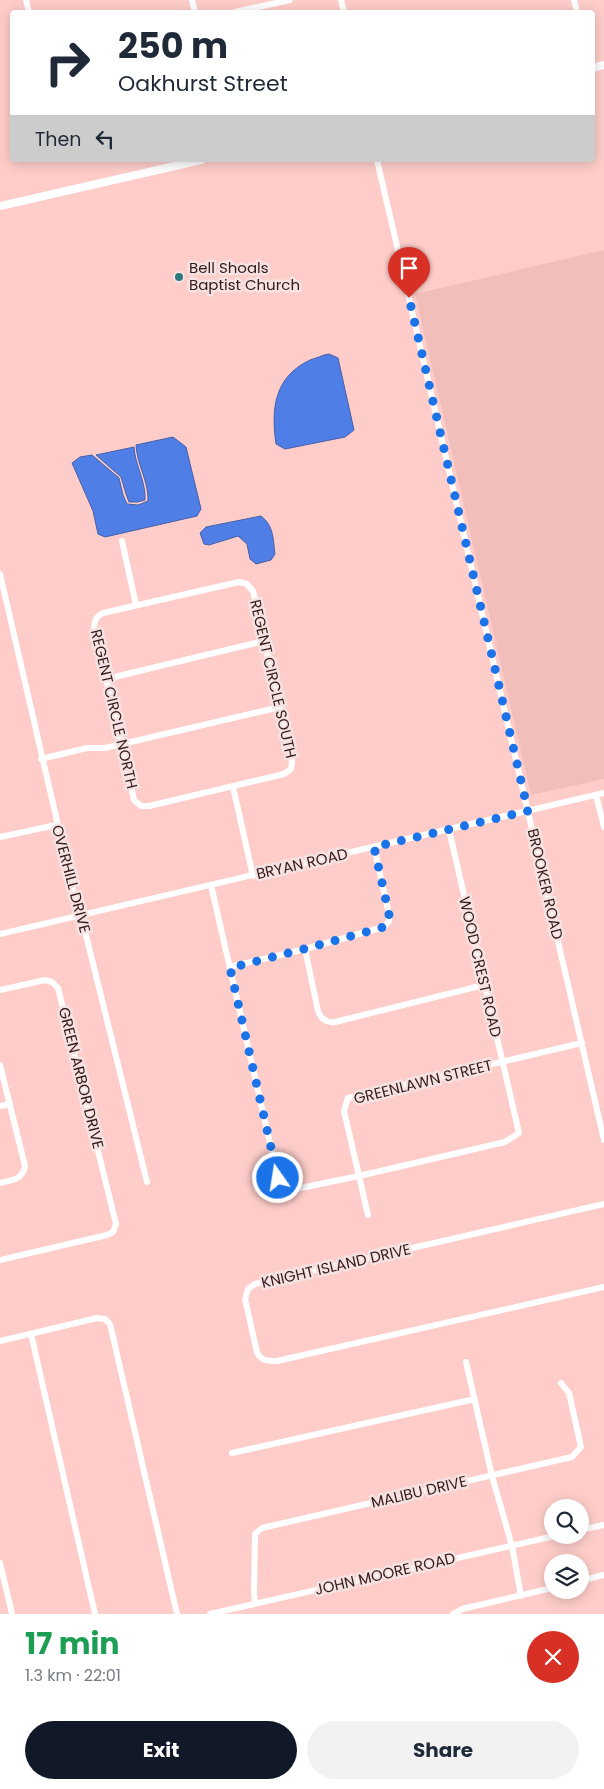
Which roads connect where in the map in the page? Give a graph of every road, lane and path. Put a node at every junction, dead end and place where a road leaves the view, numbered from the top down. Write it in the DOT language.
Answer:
graph roads {
  1 [pos="290,0"];
  2 [pos="244,10"];
  3 [pos="192,162"];
  4 [pos="377,162"];
  5 [pos="0,206"];
  6 [pos="122,541"];
  7 [pos="0,574"];
  8 [pos="136,605"];
  9 [pos="264,642"];
  10 [pos="106,679"];
  11 [pos="280,707"];
  12 [pos="121,744"];
  13 [pos="41,759"];
  14 [pos="233,787"];
  15 [pos="604,793"];
  16 [pos="596,795"];
  17 [pos="528,811"];
  18 [pos="56,824"];
  19 [pos="604,827"];
  20 [pos="449,830"];
  21 [pos="0,837"];
  22 [pos="374,847"];
  23 [pos="253,876"];
  24 [pos="211,885"];
  25 [pos="79,916"];
  26 [pos="0,934"];
  27 [pos="304,949"];
  28 [pos="230,968"];
  29 [pos="484,985"];
  30 [pos="0,990"];
  31 [pos="582,1042"];
  32 [pos="502,1062"];
  33 [pos="0,1065"];
  34 [pos="10,1104"];
  35 [pos="0,1106"];
  36 [pos="604,1140"];
  37 [pos="358,1176"];
  38 [pos="147,1182"];
  39 [pos="0,1183"];
  40 [pos="604,1204"];
  41 [pos="368,1215"];
  42 [pos="0,1260"];
  43 [pos="604,1287"];
  44 [pos="32,1334"];
  45 [pos="0,1340"];
  46 [pos="466,1362"];
  47 [pos="561,1383"];
  48 [pos="475,1399"];
  49 [pos="232,1453"];
  50 [pos="492,1476"];
  51 [pos="604,1525"];
  52 [pos="589,1528"];
  53 [pos="544,1539"];
  54 [pos="512,1546"];
  55 [pos="0,1563"];
  56 [pos="604,1575"];
  57 [pos="589,1579"];
  58 [pos="544,1590"];
  59 [pos="521,1596"];
  60 [pos="256,1603"];
  61 [pos="12,1614"];
  62 [pos="95,1614"];
  63 [pos="177,1614"];
  64 [pos="210,1614"];
  65 [pos="453,1614"];
  1 -- 2 [label="street"];
  3 -- 5 [label="main road"];
  4 -- 17 [label="street, BROOKER ROAD"];
  6 -- 8 [label="street"];
  7 -- 13 [label="street, OVERHILL DRIVE"];
  8 -- 9 [label="street, REGENT CIRCLE SOUTH"];
  8 -- 10 [label="street, REGENT CIRCLE NORTH"];
  9 -- 10 [label="street"];
  9 -- 11 [label="street, REGENT CIRCLE SOUTH"];
  10 -- 12 [label="street, REGENT CIRCLE NORTH"];
  11 -- 12 [label="street"];
  11 -- 14 [label="street, REGENT CIRCLE SOUTH"];
  12 -- 13 [label="street"];
  12 -- 14 [label="street, REGENT CIRCLE NORTH"];
  13 -- 18 [label="street, OVERHILL DRIVE"];
  14 -- 23 [label="street"];
  15 -- 16 [label="street, BRYAN ROAD"];
  16 -- 17 [label="street, BRYAN ROAD"];
  16 -- 19 [label="street"];
  17 -- 20 [label="street, BRYAN ROAD"];
  17 -- 31 [label="street, BROOKER ROAD"];
  18 -- 21 [label="street"];
  18 -- 25 [label="street, OVERHILL DRIVE"];
  20 -- 22 [label="street, BRYAN ROAD"];
  20 -- 29 [label="street, WOOD CREST ROAD"];
  22 -- 23 [label="street, BRYAN ROAD"];
  22 -- 27 [label="street"];
  23 -- 24 [label="street, BRYAN ROAD"];
  24 -- 25 [label="street, BRYAN ROAD"];
  24 -- 28 [label="street"];
  25 -- 26 [label="street, BRYAN ROAD"];
  25 -- 38 [label="street, OVERHILL DRIVE"];
  27 -- 28 [label="street"];
  27 -- 29 [label="street"];
  28 -- 37 [label="street"];
  29 -- 32 [label="street, WOOD CREST ROAD"];
  30 -- 42 [label="street, GREEN ARBOR DRIVE"];
  31 -- 32 [label="street, GREENLAWN STREET"];
  31 -- 36 [label="street, BROOKER ROAD"];
  32 -- 37 [label="street, GREENLAWN STREET"];
  32 -- 37 [label="street, WOOD CREST ROAD"];
  33 -- 34 [label="street"];
  34 -- 35 [label="street"];
  34 -- 39 [label="street"];
  37 -- 41 [label="street, GREENLAWN STREET"];
  40 -- 43 [label="street, KNIGHT ISLAND DRIVE"];
  44 -- 45 [label="street"];
  44 -- 62 [label="street"];
  44 -- 63 [label="street"];
  46 -- 48 [label="street"];
  47 -- 50 [label="street, MALIBU DRIVE"];
  48 -- 49 [label="street"];
  48 -- 50 [label="street"];
  50 -- 54 [label="street"];
  50 -- 60 [label="street, MALIBU DRIVE"];
  51 -- 52 [label="street"];
  53 -- 54 [label="street, JOHN MOORE ROAD"];
  54 -- 59 [label="street"];
  54 -- 60 [label="street, JOHN MOORE ROAD"];
  55 -- 61 [label="street"];
  56 -- 57 [label="street"];
  58 -- 59 [label="street"];
  59 -- 65 [label="street"];
  60 -- 64 [label="street, JOHN MOORE ROAD"];
}
